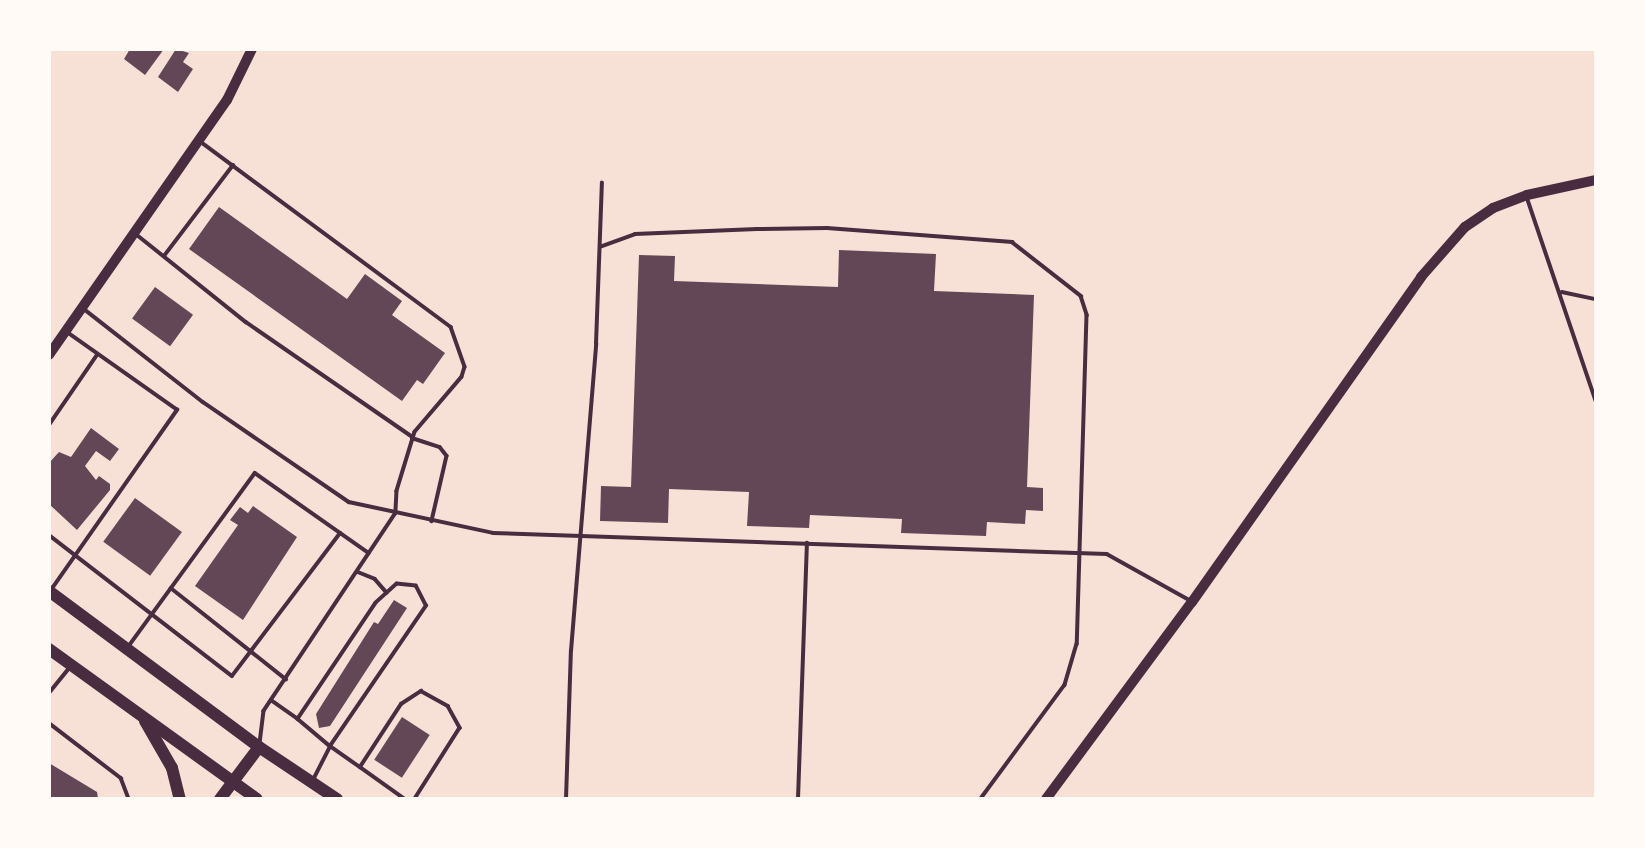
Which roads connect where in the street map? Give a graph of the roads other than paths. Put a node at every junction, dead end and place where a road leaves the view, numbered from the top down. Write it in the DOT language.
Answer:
graph roads {
  1 [pos="251,49"];
  2 [pos="199,140"];
  3 [pos="233,165"];
  4 [pos="1596,180"];
  5 [pos="602,183"];
  6 [pos="1527,195"];
  7 [pos="134,233"];
  8 [pos="600,247"];
  9 [pos="164,256"];
  10 [pos="1562,292"];
  11 [pos="1596,299"];
  12 [pos="82,308"];
  13 [pos="65,331"];
  14 [pos="49,355"];
  15 [pos="97,355"];
  16 [pos="1596,401"];
  17 [pos="49,425"];
  18 [pos="412,438"];
  19 [pos="396,513"];
  20 [pos="432,521"];
  21 [pos="340,533"];
  22 [pos="49,535"];
  23 [pos="582,535"];
  24 [pos="807,543"];
  25 [pos="1079,553"];
  26 [pos="369,554"];
  27 [pos="75,555"];
  28 [pos="357,572"];
  29 [pos="171,587"];
  30 [pos="49,591"];
  31 [pos="387,593"];
  32 [pos="1192,602"];
  33 [pos="153,613"];
  34 [pos="49,649"];
  35 [pos="127,649"];
  36 [pos="252,652"];
  37 [pos="72,665"];
  38 [pos="286,679"];
  39 [pos="49,693"];
  40 [pos="271,700"];
  41 [pos="141,715"];
  42 [pos="298,719"];
  43 [pos="49,723"];
  44 [pos="330,746"];
  45 [pos="259,747"];
  46 [pos="360,767"];
  47 [pos="233,782"];
  48 [pos="312,782"];
  49 [pos="129,799"];
  50 [pos="180,799"];
  51 [pos="220,799"];
  52 [pos="257,799"];
  53 [pos="337,799"];
  54 [pos="405,799"];
  55 [pos="415,799"];
  56 [pos="566,799"];
  57 [pos="798,799"];
  58 [pos="981,799"];
  59 [pos="1047,799"];
  1 -- 2 [label="street"];
  2 -- 3 [label="lane"];
  2 -- 7 [label="street"];
  3 -- 9 [label="lane"];
  3 -- 18 [label="lane"];
  4 -- 6 [label="street"];
  5 -- 8 [label="lane"];
  6 -- 10 [label="lane"];
  6 -- 32 [label="street"];
  7 -- 9 [label="lane"];
  7 -- 12 [label="street"];
  8 -- 23 [label="lane"];
  8 -- 25 [label="lane"];
  9 -- 18 [label="lane"];
  10 -- 11 [label="lane"];
  10 -- 16 [label="lane"];
  12 -- 13 [label="street"];
  12 -- 19 [label="lane"];
  13 -- 14 [label="street"];
  13 -- 15 [label="lane"];
  15 -- 17 [label="lane"];
  15 -- 27 [label="lane"];
  18 -- 19 [label="lane"];
  18 -- 20 [label="lane"];
  19 -- 20 [label="lane"];
  19 -- 26 [label="lane"];
  20 -- 23 [label="lane"];
  21 -- 26 [label="lane"];
  21 -- 29 [label="lane"];
  21 -- 36 [label="lane"];
  22 -- 27 [label="lane"];
  23 -- 24 [label="lane"];
  23 -- 56 [label="lane"];
  24 -- 25 [label="lane"];
  24 -- 57 [label="lane"];
  25 -- 32 [label="lane"];
  25 -- 58 [label="lane"];
  26 -- 28 [label="lane"];
  27 -- 30 [label="lane"];
  27 -- 33 [label="lane"];
  28 -- 31 [label="lane"];
  28 -- 38 [label="lane"];
  29 -- 33 [label="lane"];
  29 -- 36 [label="lane"];
  30 -- 35 [label="main road"];
  31 -- 42 [label="lane"];
  31 -- 44 [label="lane"];
  32 -- 59 [label="street"];
  33 -- 35 [label="lane"];
  33 -- 36 [label="lane"];
  34 -- 37 [label="main road"];
  35 -- 45 [label="main road"];
  36 -- 38 [label="lane"];
  37 -- 39 [label="lane"];
  37 -- 41 [label="main road"];
  38 -- 40 [label="lane"];
  40 -- 42 [label="lane"];
  40 -- 45 [label="lane"];
  41 -- 47 [label="main road"];
  41 -- 50 [label="main road"];
  42 -- 44 [label="lane"];
  43 -- 49 [label="lane"];
  44 -- 46 [label="lane"];
  44 -- 48 [label="lane"];
  45 -- 47 [label="main road"];
  45 -- 48 [label="main road"];
  46 -- 54 [label="lane"];
  46 -- 55 [label="lane"];
  47 -- 51 [label="main road"];
  47 -- 52 [label="main road"];
  48 -- 53 [label="main road"];
}
